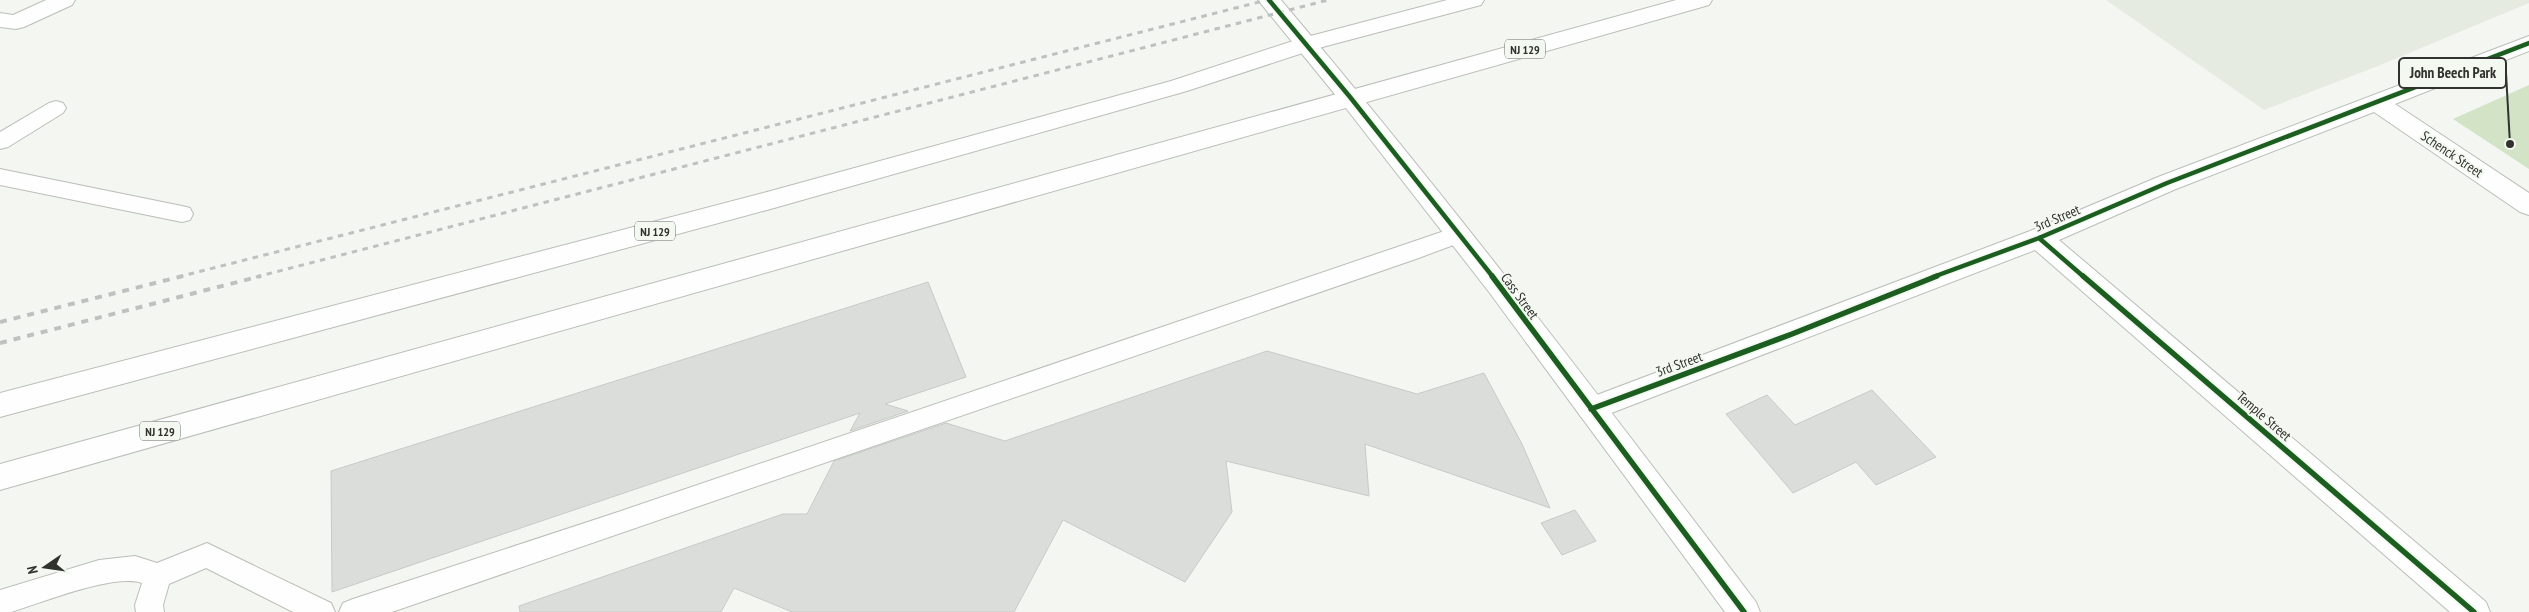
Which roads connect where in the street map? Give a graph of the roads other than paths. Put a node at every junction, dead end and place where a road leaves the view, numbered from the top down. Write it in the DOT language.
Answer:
graph roads {
  1 [pos="64,0"];
  2 [pos="1269,0"];
  3 [pos="1472,0"];
  4 [pos="1701,0"];
  5 [pos="8,21"];
  6 [pos="2529,43"];
  7 [pos="1307,44"];
  8 [pos="1350,97"];
  9 [pos="2376,102"];
  10 [pos="56,108"];
  11 [pos="0,142"];
  12 [pos="0,177"];
  13 [pos="2529,206"];
  14 [pos="182,214"];
  15 [pos="1459,234"];
  16 [pos="2039,238"];
  17 [pos="0,405"];
  18 [pos="1591,409"];
  19 [pos="0,477"];
  20 [pos="158,576"];
  21 [pos="0,603"];
  22 [pos="150,612"];
  23 [pos="321,612"];
  24 [pos="353,612"];
  25 [pos="1744,612"];
  26 [pos="2474,612"];
  1 -- 5 [label="main road"];
  2 -- 7 [label="main road, Cass Street"];
  3 -- 7 [label="main road, NJ 129"];
  4 -- 8 [label="main road, NJ 129"];
  6 -- 9 [label="main road, 3rd Street"];
  7 -- 8 [label="main road, Cass Street"];
  7 -- 17 [label="main road, NJ 129"];
  8 -- 15 [label="main road, Cass Street"];
  8 -- 19 [label="main road, NJ 129"];
  9 -- 13 [label="main road, Schenck Street"];
  9 -- 16 [label="main road, 3rd Street"];
  10 -- 11 [label="lane"];
  12 -- 14 [label="lane"];
  15 -- 18 [label="main road, Cass Street"];
  15 -- 24 [label="lane"];
  16 -- 18 [label="main road, 3rd Street"];
  16 -- 26 [label="main road, Temple Street"];
  18 -- 25 [label="main road, Cass Street"];
  20 -- 21 [label="lane"];
  20 -- 22 [label="lane"];
  20 -- 23 [label="lane"];
}
